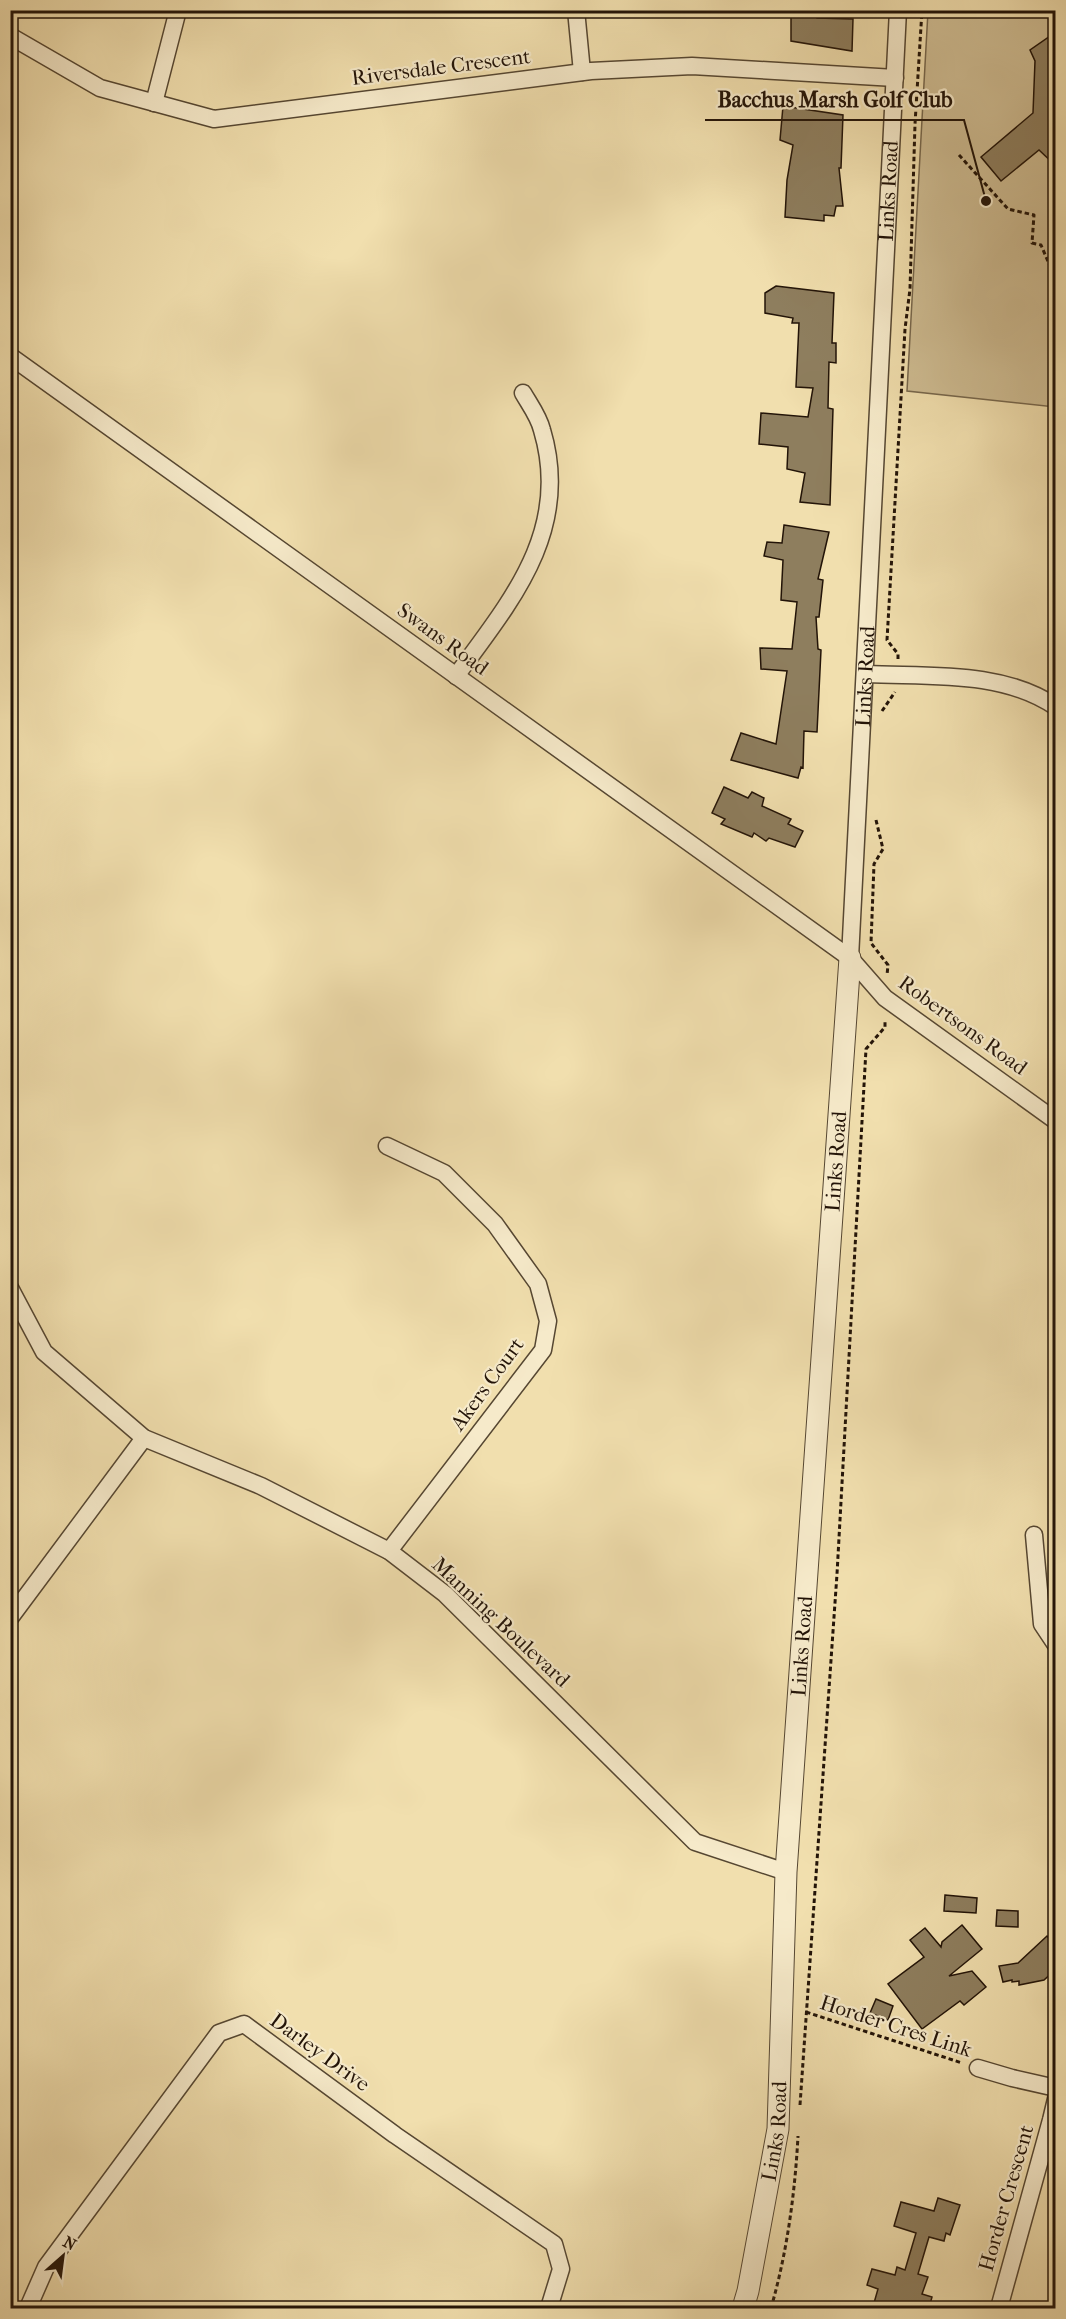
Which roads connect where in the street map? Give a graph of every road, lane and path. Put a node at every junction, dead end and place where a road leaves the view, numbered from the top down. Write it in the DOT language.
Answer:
graph roads {
  1 [pos="178,10"];
  2 [pos="576,10"];
  3 [pos="898,10"];
  4 [pos="922,10"];
  5 [pos="10,36"];
  6 [pos="582,72"];
  7 [pos="895,78"];
  8 [pos="154,103"];
  9 [pos="959,155"];
  10 [pos="1056,280"];
  11 [pos="10,356"];
  12 [pos="523,393"];
  13 [pos="867,674"];
  14 [pos="456,676"];
  15 [pos="898,676"];
  16 [pos="1056,707"];
  17 [pos="882,711"];
  18 [pos="875,816"];
  19 [pos="850,957"];
  20 [pos="885,998"];
  21 [pos="1056,1121"];
  22 [pos="387,1146"];
  23 [pos="10,1288"];
  24 [pos="144,1438"];
  25 [pos="1034,1535"];
  26 [pos="389,1551"];
  27 [pos="10,1618"];
  28 [pos="1056,1645"];
  29 [pos="786,1872"];
  30 [pos="806,2012"];
  31 [pos="978,2068"];
  32 [pos="1056,2088"];
  33 [pos="1056,2099"];
  34 [pos="800,2106"];
  35 [pos="799,2129"];
  36 [pos="28,2308"];
  37 [pos="549,2308"];
  38 [pos="743,2308"];
  39 [pos="771,2308"];
  40 [pos="999,2308"];
  1 -- 8 [label="street"];
  2 -- 6 [label="street"];
  3 -- 7 [label="street, Links Road"];
  4 -- 15 [label="path"];
  5 -- 8 [label="street, Riversdale Crescent"];
  6 -- 7 [label="street, Riversdale Crescent"];
  6 -- 8 [label="street, Riversdale Crescent"];
  7 -- 13 [label="street, Links Road"];
  9 -- 10 [label="path"];
  11 -- 14 [label="street, Swans Road"];
  12 -- 14 [label="street"];
  13 -- 15 [label="street"];
  13 -- 19 [label="street, Links Road"];
  14 -- 19 [label="street, Swans Road"];
  15 -- 16 [label="street"];
  15 -- 17 [label="path"];
  18 -- 20 [label="path"];
  19 -- 20 [label="street, Robertsons Road"];
  19 -- 29 [label="street, Links Road"];
  20 -- 21 [label="street, Robertsons Road"];
  20 -- 30 [label="path"];
  22 -- 26 [label="street, Akers Court"];
  23 -- 24 [label="street, Manning Boulevard"];
  24 -- 26 [label="street, Manning Boulevard"];
  24 -- 27 [label="street"];
  25 -- 28 [label="street"];
  26 -- 29 [label="street, Manning Boulevard"];
  29 -- 38 [label="street, Links Road"];
  30 -- 31 [label="path, Horder Cres Link"];
  30 -- 34 [label="path"];
  31 -- 32 [label="street"];
  33 -- 40 [label="street, Horder Crescent"];
  35 -- 39 [label="path"];
  36 -- 37 [label="street, Darley Drive"];
}
